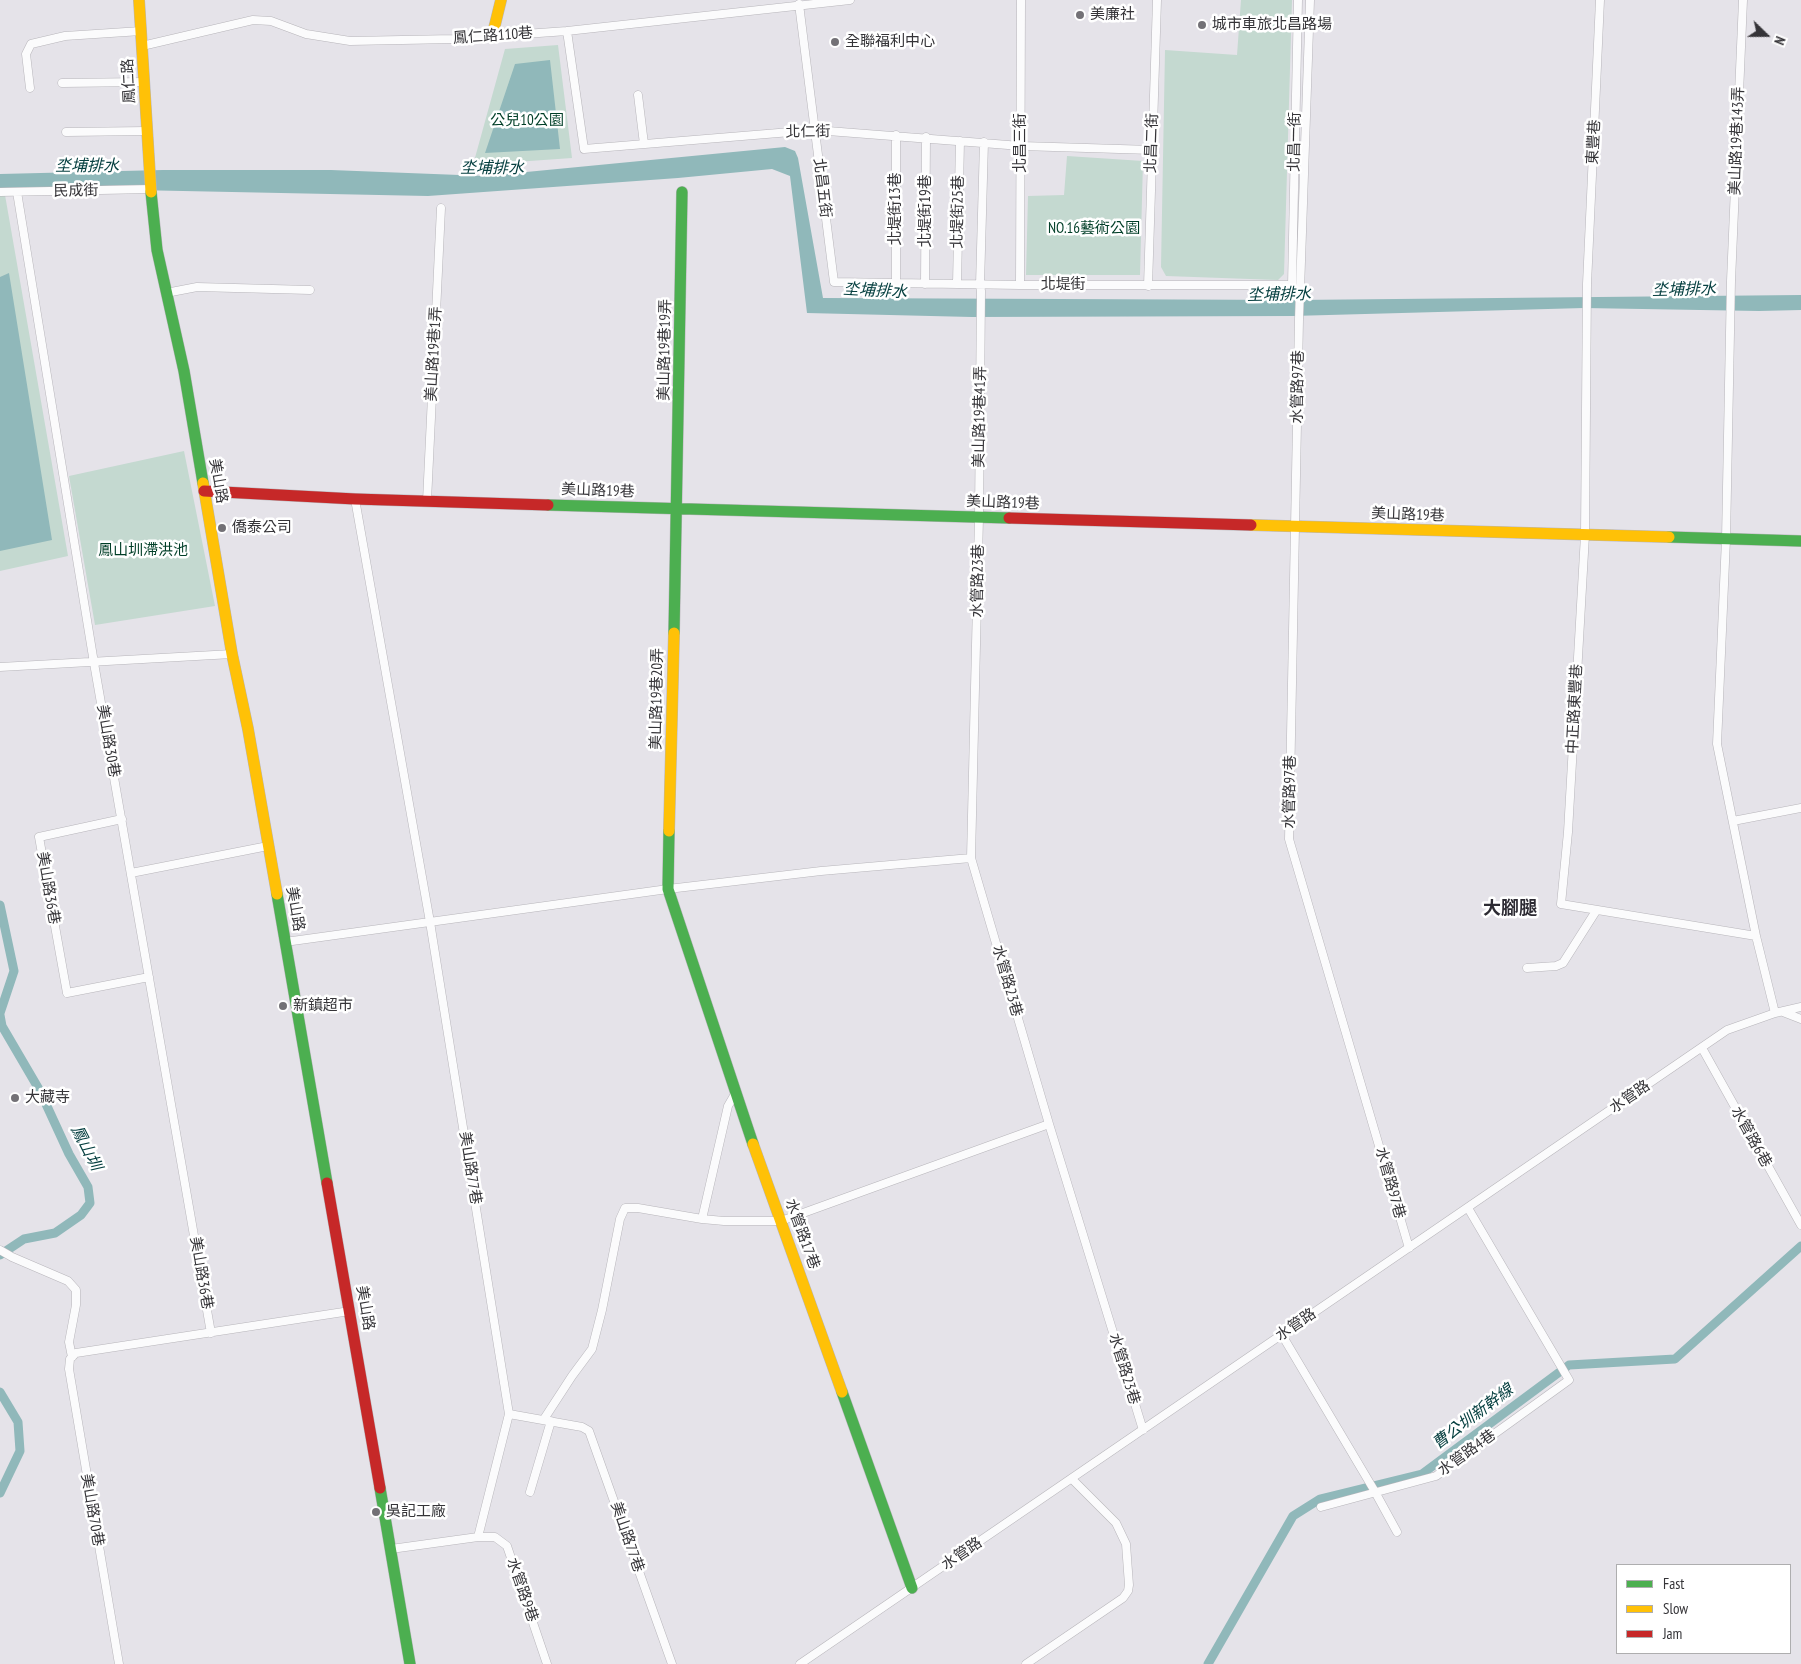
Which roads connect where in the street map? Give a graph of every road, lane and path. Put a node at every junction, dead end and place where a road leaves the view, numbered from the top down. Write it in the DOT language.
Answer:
graph roads {
  1 [pos="139,0"];
  2 [pos="501,0"];
  3 [pos="850,0"];
  4 [pos="1021,0"];
  5 [pos="1157,0"];
  6 [pos="1298,0"];
  7 [pos="1310,0"];
  8 [pos="1600,0"];
  9 [pos="1743,0"];
  10 [pos="799,4"];
  11 [pos="141,31"];
  12 [pos="567,31"];
  13 [pos="492,37"];
  14 [pos="142,46"];
  15 [pos="144,82"];
  16 [pos="62,83"];
  17 [pos="30,88"];
  18 [pos="638,95"];
  19 [pos="815,130"];
  20 [pos="147,131"];
  21 [pos="66,132"];
  22 [pos="896,135"];
  23 [pos="926,137"];
  24 [pos="960,140"];
  25 [pos="984,142"];
  26 [pos="644,144"];
  27 [pos="1021,146"];
  28 [pos="1152,150"];
  29 [pos="148,160"];
  30 [pos="151,187"];
  31 [pos="0,192"];
  32 [pos="17,192"];
  33 [pos="682,192"];
  34 [pos="441,208"];
  35 [pos="834,282"];
  36 [pos="896,283"];
  37 [pos="925,284"];
  38 [pos="957,284"];
  39 [pos="1020,285"];
  40 [pos="1292,285"];
  41 [pos="1148,286"];
  42 [pos="981,288"];
  43 [pos="310,290"];
  44 [pos="166,292"];
  45 [pos="1588,316"];
  46 [pos="204,491"];
  47 [pos="355,499"];
  48 [pos="427,500"];
  49 [pos="677,509"];
  50 [pos="979,517"];
  51 [pos="1296,526"];
  52 [pos="1585,535"];
  53 [pos="1726,539"];
  54 [pos="1801,541"];
  55 [pos="232,654"];
  56 [pos="94,662"];
  57 [pos="0,668"];
  58 [pos="1801,808"];
  59 [pos="122,819"];
  60 [pos="1733,821"];
  61 [pos="268,846"];
  62 [pos="971,858"];
  63 [pos="131,873"];
  64 [pos="668,889"];
  65 [pos="1596,911"];
  66 [pos="430,922"];
  67 [pos="1756,936"];
  68 [pos="285,942"];
  69 [pos="1527,968"];
  70 [pos="149,977"];
  71 [pos="1801,1007"];
  72 [pos="1779,1013"];
  73 [pos="1801,1019"];
  74 [pos="1702,1048"];
  75 [pos="735,1094"];
  76 [pos="1049,1124"];
  77 [pos="1468,1208"];
  78 [pos="702,1219"];
  79 [pos="781,1221"];
  80 [pos="1801,1225"];
  81 [pos="1409,1248"];
  82 [pos="0,1250"];
  83 [pos="350,1311"];
  84 [pos="211,1333"];
  85 [pos="1282,1335"];
  86 [pos="72,1357"];
  87 [pos="509,1414"];
  88 [pos="548,1420"];
  89 [pos="1143,1430"];
  90 [pos="1072,1479"];
  91 [pos="1374,1491"];
  92 [pos="530,1492"];
  93 [pos="1321,1508"];
  94 [pos="1397,1532"];
  95 [pos="478,1536"];
  96 [pos="391,1549"];
  97 [pos="912,1588"];
  98 [pos="809,1661"];
  99 [pos="119,1664"];
  100 [pos="410,1664"];
  101 [pos="548,1664"];
  102 [pos="672,1664"];
  103 [pos="800,1664"];
  104 [pos="1026,1664"];
  1 -- 11 [label="street, 鳳仁路"];
  2 -- 13 [label="street"];
  3 -- 10 [label="street, 鳳仁路110巷"];
  4 -- 27 [label="street, 北昌三街"];
  5 -- 28 [label="street, 北昌二街"];
  6 -- 40 [label="street, 北昌一街"];
  7 -- 51 [label="street, 水管路97巷"];
  8 -- 45 [label="street, 東豐巷"];
  9 -- 53 [label="street, 美山路19巷143弄"];
  10 -- 12 [label="street, 鳳仁路110巷"];
  10 -- 19 [label="street, 北昌五街"];
  11 -- 14 [label="street, 鳳仁路"];
  11 -- 17 [label="street"];
  12 -- 13 [label="street, 鳳仁路110巷"];
  12 -- 26 [label="street, 北仁街"];
  13 -- 14 [label="street, 鳳仁路110巷"];
  14 -- 15 [label="street, 鳳仁路"];
  15 -- 16 [label="street"];
  15 -- 20 [label="street, 鳳仁路"];
  18 -- 26 [label="street"];
  19 -- 22 [label="street, 北仁街"];
  19 -- 26 [label="street, 北仁街"];
  19 -- 35 [label="street, 北昌五街"];
  20 -- 21 [label="street"];
  20 -- 29 [label="street, 鳳仁路"];
  22 -- 23 [label="street, 北仁街"];
  22 -- 36 [label="street, 北堤街13巷"];
  23 -- 24 [label="street, 北仁街"];
  23 -- 37 [label="street, 北堤街19巷"];
  24 -- 25 [label="street, 北仁街"];
  24 -- 38 [label="street, 北堤街25巷"];
  25 -- 27 [label="street, 北仁街"];
  25 -- 42 [label="street, 美山路19巷41弄"];
  27 -- 28 [label="street, 北仁街"];
  27 -- 39 [label="street, 北昌三街"];
  28 -- 41 [label="street, 北昌二街"];
  29 -- 30 [label="street, 美山路"];
  30 -- 32 [label="street, 民成街"];
  30 -- 44 [label="street, 美山路"];
  31 -- 32 [label="street, 民成街"];
  32 -- 56 [label="street, 美山路30巷"];
  33 -- 49 [label="street, 美山路19巷19弄"];
  34 -- 48 [label="street, 美山路19巷1弄"];
  35 -- 36 [label="street, 北堤街"];
  36 -- 37 [label="street, 北堤街"];
  37 -- 38 [label="street, 北堤街"];
  38 -- 42 [label="street, 北堤街"];
  39 -- 41 [label="street, 北堤街"];
  39 -- 42 [label="street, 北堤街"];
  40 -- 41 [label="street, 北堤街"];
  42 -- 50 [label="street, 美山路19巷41弄"];
  43 -- 44 [label="street"];
  44 -- 46 [label="street, 美山路"];
  45 -- 52 [label="street, 中正路東豐巷"];
  46 -- 47 [label="street, 美山路19巷"];
  46 -- 55 [label="street, 美山路"];
  47 -- 48 [label="street, 美山路19巷"];
  47 -- 66 [label="street, 美山路77巷"];
  48 -- 49 [label="street, 美山路19巷"];
  49 -- 50 [label="street, 美山路19巷"];
  49 -- 64 [label="street, 美山路19巷20弄"];
  50 -- 51 [label="street, 美山路19巷"];
  50 -- 62 [label="street, 水管路23巷"];
  51 -- 52 [label="street, 美山路19巷"];
  51 -- 81 [label="street, 水管路97巷"];
  52 -- 53 [label="street, 美山路19巷"];
  52 -- 65 [label="street, 中正路東豐巷"];
  53 -- 54 [label="street, 美山路19巷"];
  53 -- 60 [label="street"];
  55 -- 56 [label="street"];
  55 -- 61 [label="street, 美山路"];
  56 -- 57 [label="street"];
  56 -- 59 [label="street, 美山路30巷"];
  58 -- 60 [label="street"];
  59 -- 63 [label="street, 美山路36巷"];
  59 -- 70 [label="street, 美山路36巷"];
  60 -- 67 [label="street"];
  61 -- 63 [label="street"];
  61 -- 68 [label="street, 美山路"];
  62 -- 64 [label="street"];
  62 -- 76 [label="street, 水管路23巷"];
  63 -- 70 [label="street, 美山路36巷"];
  64 -- 66 [label="street"];
  64 -- 75 [label="street, 水管路17巷"];
  65 -- 67 [label="street, 中正路東豐巷"];
  65 -- 69 [label="street"];
  66 -- 68 [label="street"];
  66 -- 87 [label="street, 美山路77巷"];
  67 -- 72 [label="street"];
  68 -- 83 [label="street, 美山路"];
  70 -- 84 [label="street, 美山路36巷"];
  71 -- 72 [label="street, 水管路"];
  72 -- 73 [label="street"];
  72 -- 74 [label="street, 水管路"];
  74 -- 77 [label="street, 水管路"];
  74 -- 80 [label="street, 水管路6巷"];
  75 -- 78 [label="street"];
  75 -- 79 [label="street, 水管路17巷"];
  76 -- 79 [label="street"];
  76 -- 89 [label="street, 水管路23巷"];
  77 -- 81 [label="street, 水管路"];
  77 -- 91 [label="street, 水管路4巷"];
  78 -- 79 [label="street"];
  78 -- 88 [label="street"];
  79 -- 97 [label="street, 水管路17巷"];
  81 -- 85 [label="street, 水管路"];
  82 -- 86 [label="street, 美山路70巷"];
  83 -- 84 [label="street"];
  83 -- 96 [label="street, 美山路"];
  84 -- 86 [label="street"];
  85 -- 89 [label="street, 水管路"];
  85 -- 91 [label="street"];
  86 -- 99 [label="street, 美山路70巷"];
  87 -- 88 [label="street, 美山路77巷"];
  87 -- 95 [label="street, 美山路77巷"];
  88 -- 92 [label="street"];
  88 -- 102 [label="street, 美山路77巷"];
  89 -- 90 [label="street, 水管路"];
  90 -- 97 [label="street, 水管路"];
  90 -- 104 [label="street"];
  91 -- 93 [label="street, 水管路4巷"];
  91 -- 94 [label="street"];
  95 -- 96 [label="street"];
  95 -- 101 [label="street, 水管路9巷"];
  96 -- 100 [label="street, 美山路"];
  97 -- 98 [label="street, 水管路"];
  98 -- 103 [label="street, 水管路"];
}
